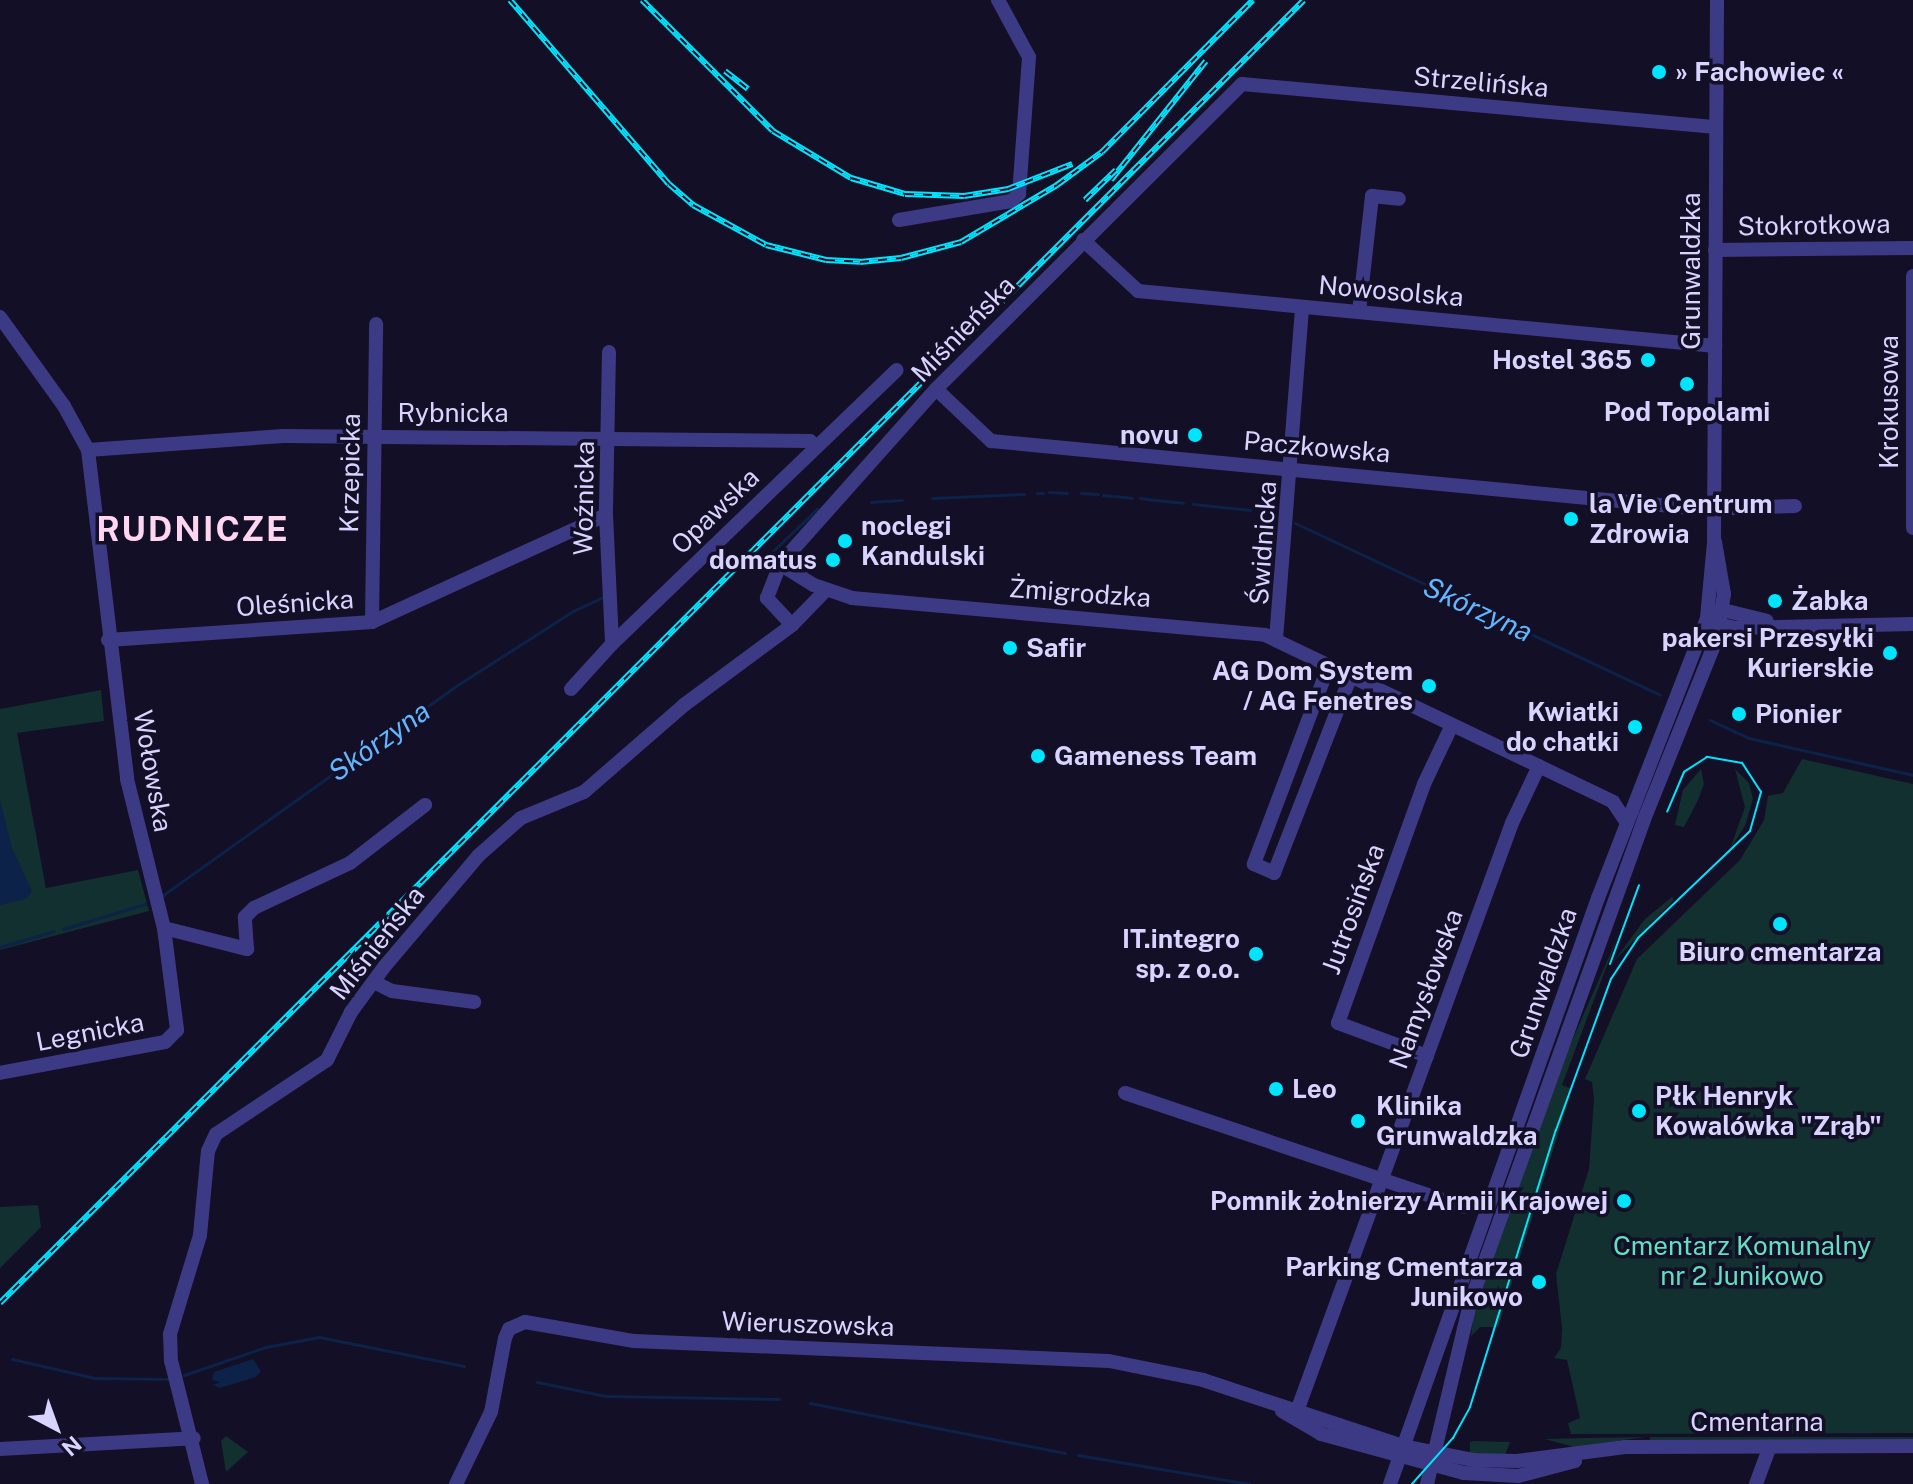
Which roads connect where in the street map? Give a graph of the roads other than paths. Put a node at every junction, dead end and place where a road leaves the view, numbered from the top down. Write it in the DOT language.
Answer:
graph roads {
  1 [pos="998,0"];
  2 [pos="1717,0"];
  3 [pos="1242,84"];
  4 [pos="1716,127"];
  5 [pos="1399,199"];
  6 [pos="899,220"];
  7 [pos="1083,240"];
  8 [pos="1913,248"];
  9 [pos="1715,250"];
  10 [pos="1913,276"];
  11 [pos="1302,307"];
  12 [pos="1359,312"];
  13 [pos="0,317"];
  14 [pos="376,324"];
  15 [pos="1715,346"];
  16 [pos="609,352"];
  17 [pos="897,370"];
  18 [pos="936,389"];
  19 [pos="1913,395"];
  20 [pos="375,437"];
  21 [pos="608,438"];
  22 [pos="816,447"];
  23 [pos="88,450"];
  24 [pos="1292,468"];
  25 [pos="1791,506"];
  26 [pos="1714,509"];
  27 [pos="606,515"];
  28 [pos="1913,528"];
  29 [pos="1714,542"];
  30 [pos="780,564"];
  31 [pos="826,590"];
  32 [pos="1723,610"];
  33 [pos="372,622"];
  34 [pos="1713,623"];
  35 [pos="1913,624"];
  36 [pos="792,625"];
  37 [pos="1785,625"];
  38 [pos="1276,639"];
  39 [pos="108,640"];
  40 [pos="612,644"];
  41 [pos="1329,665"];
  42 [pos="1351,675"];
  43 [pos="571,689"];
  44 [pos="1452,725"];
  45 [pos="1539,766"];
  46 [pos="1639,791"];
  47 [pos="1613,802"];
  48 [pos="425,805"];
  49 [pos="1627,823"];
  50 [pos="164,928"];
  51 [pos="374,982"];
  52 [pos="474,1002"];
  53 [pos="1427,1056"];
  54 [pos="0,1073"];
  55 [pos="1125,1093"];
  56 [pos="1382,1178"];
  57 [pos="1463,1207"];
  58 [pos="1269,1403"];
  59 [pos="1297,1411"];
  60 [pos="194,1438"];
  61 [pos="1770,1446"];
  62 [pos="1913,1446"];
  63 [pos="0,1449"];
  64 [pos="1401,1452"];
  65 [pos="1432,1461"];
  66 [pos="202,1484"];
  67 [pos="456,1484"];
  68 [pos="1390,1484"];
  69 [pos="1427,1484"];
  70 [pos="1756,1484"];
  1 -- 6 [label="street"];
  2 -- 4 [label="street, Grunwaldzka"];
  3 -- 4 [label="street, Strzelińska"];
  3 -- 7 [label="street, Miśnieńska"];
  4 -- 9 [label="street, Grunwaldzka"];
  5 -- 12 [label="street"];
  7 -- 11 [label="street, Nowosolska"];
  7 -- 18 [label="street, Miśnieńska"];
  8 -- 9 [label="street, Stokrotkowa"];
  9 -- 15 [label="street, Grunwaldzka"];
  10 -- 19 [label="street, Krokusowa"];
  11 -- 12 [label="street, Nowosolska"];
  11 -- 24 [label="street, Świdnicka"];
  12 -- 15 [label="street, Nowosolska"];
  13 -- 23 [label="street, Wołowska"];
  14 -- 20 [label="street, Krzepicka"];
  15 -- 26 [label="street, Grunwaldzka"];
  16 -- 21 [label="street, Woźnicka"];
  17 -- 22 [label="street, Opawska"];
  18 -- 24 [label="street, Paczkowska"];
  18 -- 30 [label="street, Miśnieńska"];
  19 -- 28 [label="street, Krokusowa"];
  20 -- 21 [label="street, Rybnicka"];
  20 -- 23 [label="street, Rybnicka"];
  20 -- 33 [label="street, Krzepicka"];
  21 -- 22 [label="street, Rybnicka"];
  21 -- 27 [label="street, Woźnicka"];
  22 -- 40 [label="street, Opawska"];
  23 -- 39 [label="street, Wołowska"];
  24 -- 26 [label="street, Paczkowska"];
  24 -- 38 [label="street, Świdnicka"];
  25 -- 26 [label="street, Paczkowska"];
  26 -- 29 [label="street, Grunwaldzka"];
  27 -- 33 [label="street, Oleśnicka"];
  27 -- 40 [label="street, Woźnicka"];
  29 -- 32 [label="street, Grunwaldzka"];
  29 -- 34 [label="street, Grunwaldzka"];
  30 -- 31 [label="street, Żmigrodzka"];
  30 -- 36 [label="street, Miśnieńska"];
  31 -- 36 [label="street, Miśnieńska"];
  31 -- 38 [label="street, Żmigrodzka"];
  32 -- 34 [label="street"];
  32 -- 37 [label="street"];
  33 -- 39 [label="street, Oleśnicka"];
  34 -- 37 [label="street"];
  34 -- 46 [label="street, Grunwaldzka"];
  34 -- 65 [label="street, Grunwaldzka"];
  35 -- 37 [label="street"];
  36 -- 51 [label="street, Miśnieńska"];
  38 -- 41 [label="street, Żmigrodzka"];
  39 -- 50 [label="street, Wołowska"];
  40 -- 43 [label="street, Opawska"];
  41 -- 42 [label="street, Żmigrodzka"];
  41 -- 42 [label="street"];
  42 -- 44 [label="street, Żmigrodzka"];
  44 -- 45 [label="street, Żmigrodzka"];
  44 -- 53 [label="street, Jutrosińska"];
  45 -- 47 [label="street, Żmigrodzka"];
  45 -- 53 [label="street, Namysłowska"];
  46 -- 47 [label="street"];
  46 -- 49 [label="street, Grunwaldzka"];
  47 -- 49 [label="street"];
  48 -- 50 [label="street"];
  49 -- 64 [label="street, Grunwaldzka"];
  50 -- 54 [label="street, Legnicka"];
  51 -- 52 [label="street"];
  51 -- 60 [label="street, Miśnieńska"];
  53 -- 56 [label="street, Namysłowska"];
  55 -- 56 [label="street"];
  56 -- 57 [label="street"];
  56 -- 59 [label="street, Namysłowska"];
  58 -- 59 [label="street, Wieruszowska"];
  58 -- 64 [label="street, Wieruszowska"];
  58 -- 67 [label="street, Wieruszowska"];
  59 -- 64 [label="street, Wieruszowska"];
  60 -- 63 [label="street"];
  60 -- 66 [label="street, Miśnieńska"];
  61 -- 62 [label="street, Cmentarna"];
  61 -- 65 [label="street, Cmentarna"];
  61 -- 70 [label="street"];
  64 -- 65 [label="street, Wieruszowska"];
  64 -- 68 [label="street, Grunwaldzka"];
  65 -- 69 [label="street, Grunwaldzka"];
}
